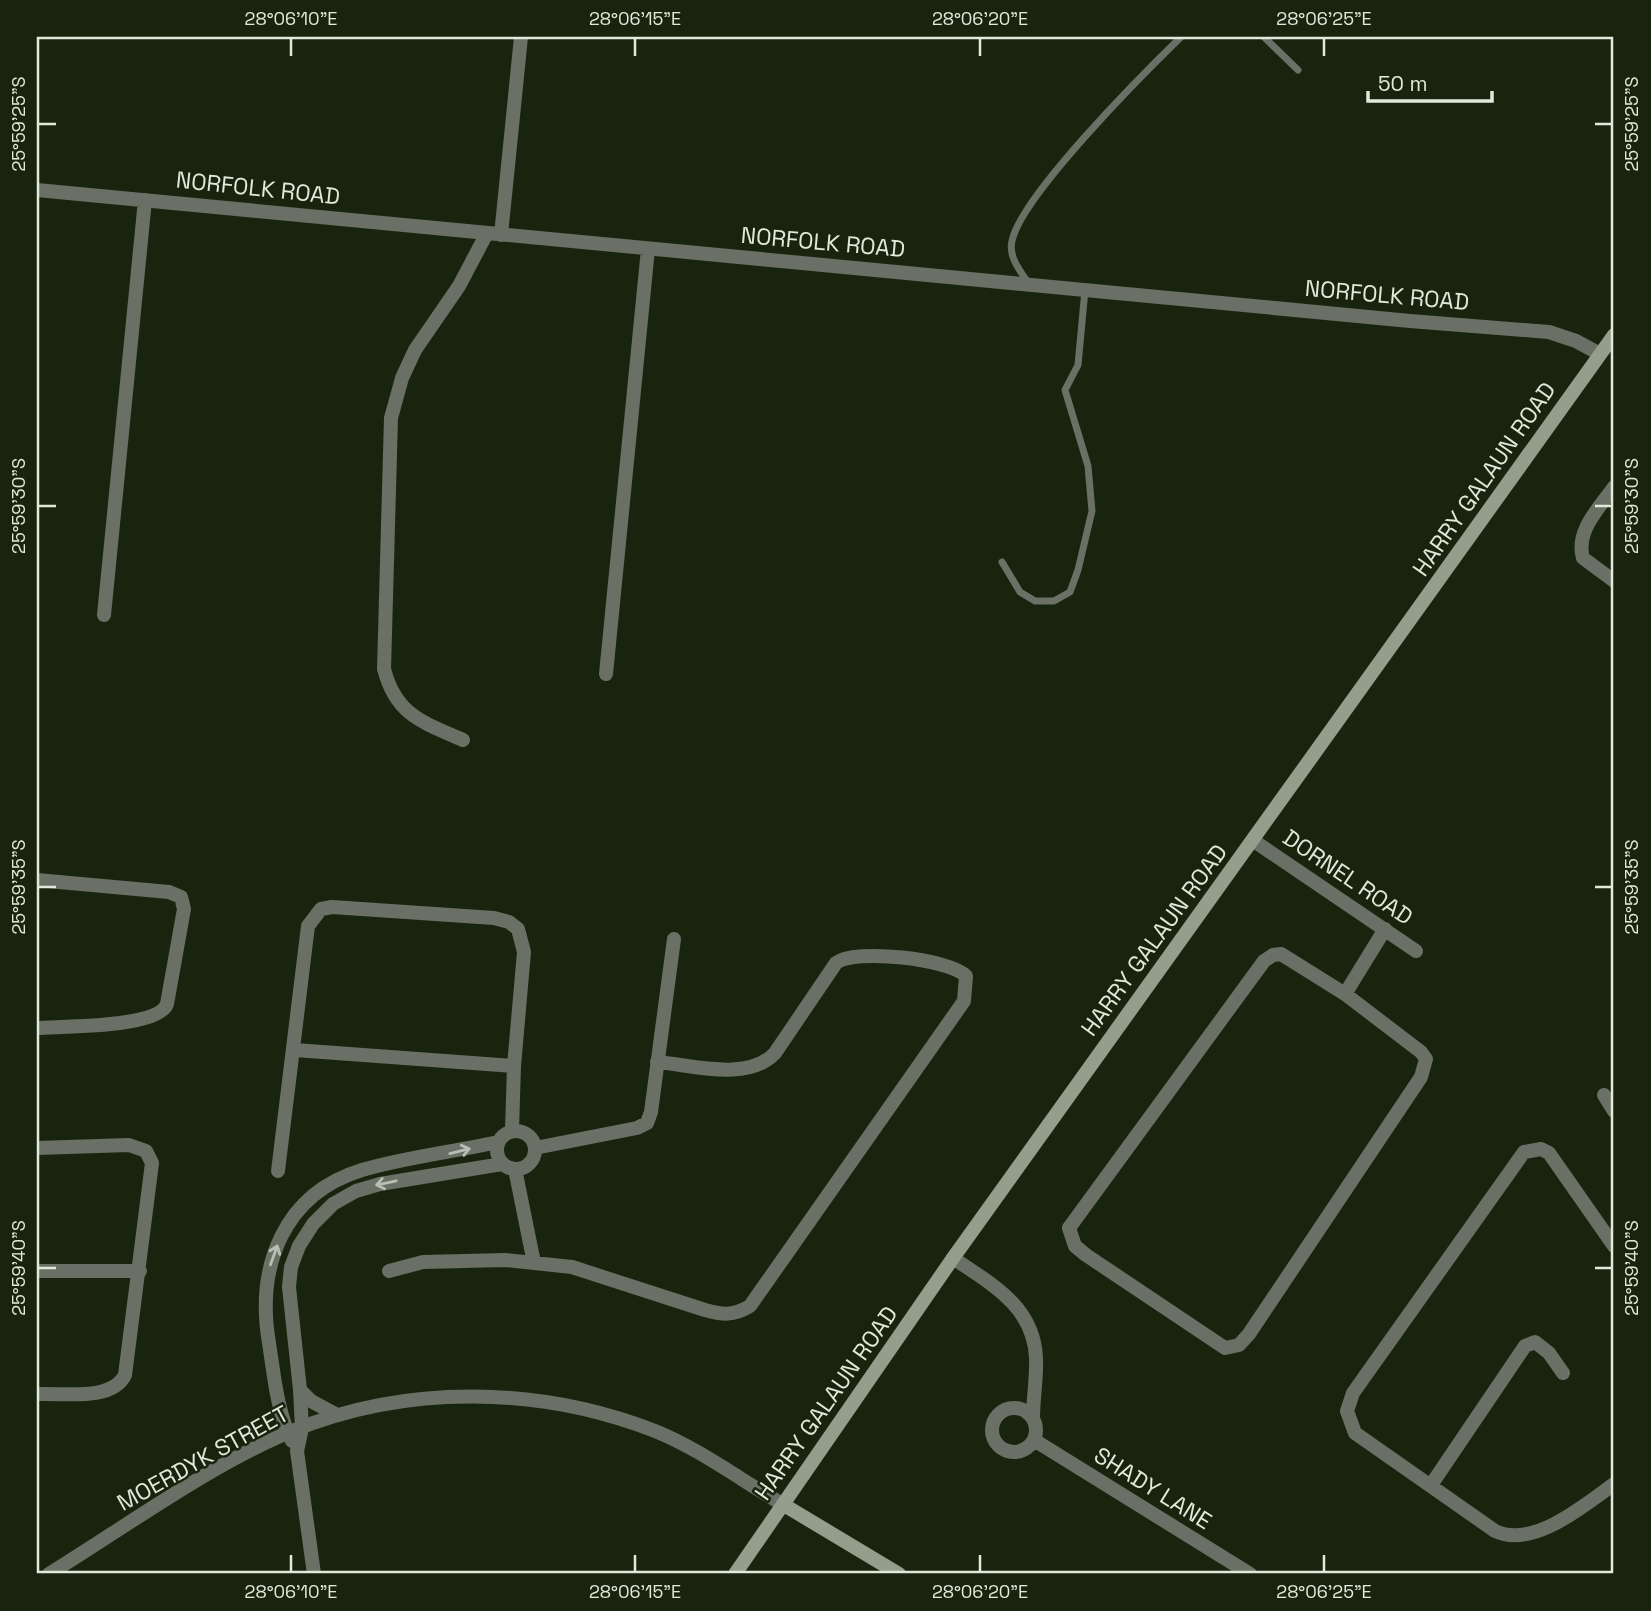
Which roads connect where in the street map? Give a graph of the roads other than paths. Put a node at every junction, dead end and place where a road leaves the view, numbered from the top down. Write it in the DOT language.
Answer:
graph roads {
  1 [pos="521,37"];
  2 [pos="1181,37"];
  3 [pos="1264,37"];
  4 [pos="1297,70"];
  5 [pos="37,190"];
  6 [pos="145,200"];
  7 [pos="494,234"];
  8 [pos="648,249"];
  9 [pos="1029,285"];
  10 [pos="1085,290"];
  11 [pos="1614,335"];
  12 [pos="1600,354"];
  13 [pos="1614,487"];
  14 [pos="1002,562"];
  15 [pos="1614,581"];
  16 [pos="104,615"];
  17 [pos="607,674"];
  18 [pos="463,740"];
  19 [pos="1254,841"];
  20 [pos="37,880"];
  21 [pos="1385,929"];
  22 [pos="674,939"];
  23 [pos="1416,951"];
  24 [pos="1345,994"];
  25 [pos="37,1028"];
  26 [pos="295,1050"];
  27 [pos="657,1062"];
  28 [pos="514,1066"];
  29 [pos="1604,1095"];
  30 [pos="1614,1111"];
  31 [pos="512,1130"];
  32 [pos="498,1142"];
  33 [pos="37,1148"];
  34 [pos="535,1148"];
  35 [pos="509,1166"];
  36 [pos="278,1171"];
  37 [pos="1614,1246"];
  38 [pos="953,1258"];
  39 [pos="534,1263"];
  40 [pos="37,1271"];
  41 [pos="140,1271"];
  42 [pos="389,1271"];
  43 [pos="295,1338"];
  44 [pos="269,1341"];
  45 [pos="1563,1373"];
  46 [pos="1032,1382"];
  47 [pos="300,1390"];
  48 [pos="41,1394"];
  49 [pos="1013,1408"];
  50 [pos="337,1415"];
  51 [pos="1032,1418"];
  52 [pos="302,1427"];
  53 [pos="287,1433"];
  54 [pos="1034,1440"];
  55 [pos="297,1451"];
  56 [pos="1614,1484"];
  57 [pos="1431,1485"];
  58 [pos="784,1505"];
  59 [pos="49,1574"];
  60 [pos="314,1574"];
  61 [pos="735,1574"];
  62 [pos="899,1574"];
  63 [pos="1250,1574"];
  1 -- 7 [label="street"];
  2 -- 9 [label="lane"];
  3 -- 4 [label="lane"];
  5 -- 6 [label="street, NORFOLK ROAD"];
  6 -- 7 [label="street, NORFOLK ROAD"];
  6 -- 16 [label="street"];
  7 -- 8 [label="street, NORFOLK ROAD"];
  7 -- 18 [label="street"];
  8 -- 9 [label="street, NORFOLK ROAD"];
  8 -- 17 [label="street"];
  9 -- 10 [label="street, NORFOLK ROAD"];
  10 -- 12 [label="street, NORFOLK ROAD"];
  10 -- 14 [label="lane"];
  11 -- 12 [label="main road, HARRY GALAUN ROAD"];
  12 -- 19 [label="main road, HARRY GALAUN ROAD"];
  13 -- 15 [label="street"];
  19 -- 21 [label="street, DORNEL ROAD"];
  19 -- 38 [label="main road, HARRY GALAUN ROAD"];
  20 -- 25 [label="street"];
  21 -- 23 [label="street, DORNEL ROAD"];
  21 -- 24 [label="street"];
  22 -- 27 [label="street"];
  24 -- 24 [label="street"];
  26 -- 28 [label="street"];
  26 -- 28 [label="street"];
  26 -- 36 [label="street"];
  27 -- 34 [label="street"];
  27 -- 39 [label="street"];
  28 -- 31 [label="street"];
  29 -- 30 [label="street"];
  31 -- 32 [label="street"];
  31 -- 34 [label="street"];
  32 -- 35 [label="street"];
  44 -- 32 [label="street, one-way"];
  33 -- 41 [label="street"];
  34 -- 35 [label="street"];
  35 -- 39 [label="street"];
  35 -- 43 [label="street, one-way"];
  37 -- 57 [label="street"];
  38 -- 46 [label="street"];
  38 -- 58 [label="main road, HARRY GALAUN ROAD"];
  39 -- 42 [label="street"];
  40 -- 41 [label="street"];
  41 -- 48 [label="street"];
  43 -- 44 [label="street"];
  43 -- 47 [label="street"];
  44 -- 53 [label="street"];
  45 -- 57 [label="street"];
  46 -- 49 [label="street"];
  46 -- 51 [label="street"];
  47 -- 50 [label="street"];
  47 -- 52 [label="street"];
  49 -- 51 [label="street"];
  49 -- 54 [label="street"];
  50 -- 52 [label="street, MOERDYK STREET"];
  50 -- 58 [label="street, MOERDYK STREET"];
  51 -- 54 [label="street"];
  52 -- 53 [label="street, MOERDYK STREET"];
  52 -- 55 [label="street"];
  53 -- 55 [label="street"];
  53 -- 59 [label="street, MOERDYK STREET"];
  54 -- 63 [label="street, SHADY LANE"];
  55 -- 60 [label="street"];
  56 -- 57 [label="street"];
  58 -- 61 [label="main road, HARRY GALAUN ROAD"];
  58 -- 62 [label="main road"];
}
